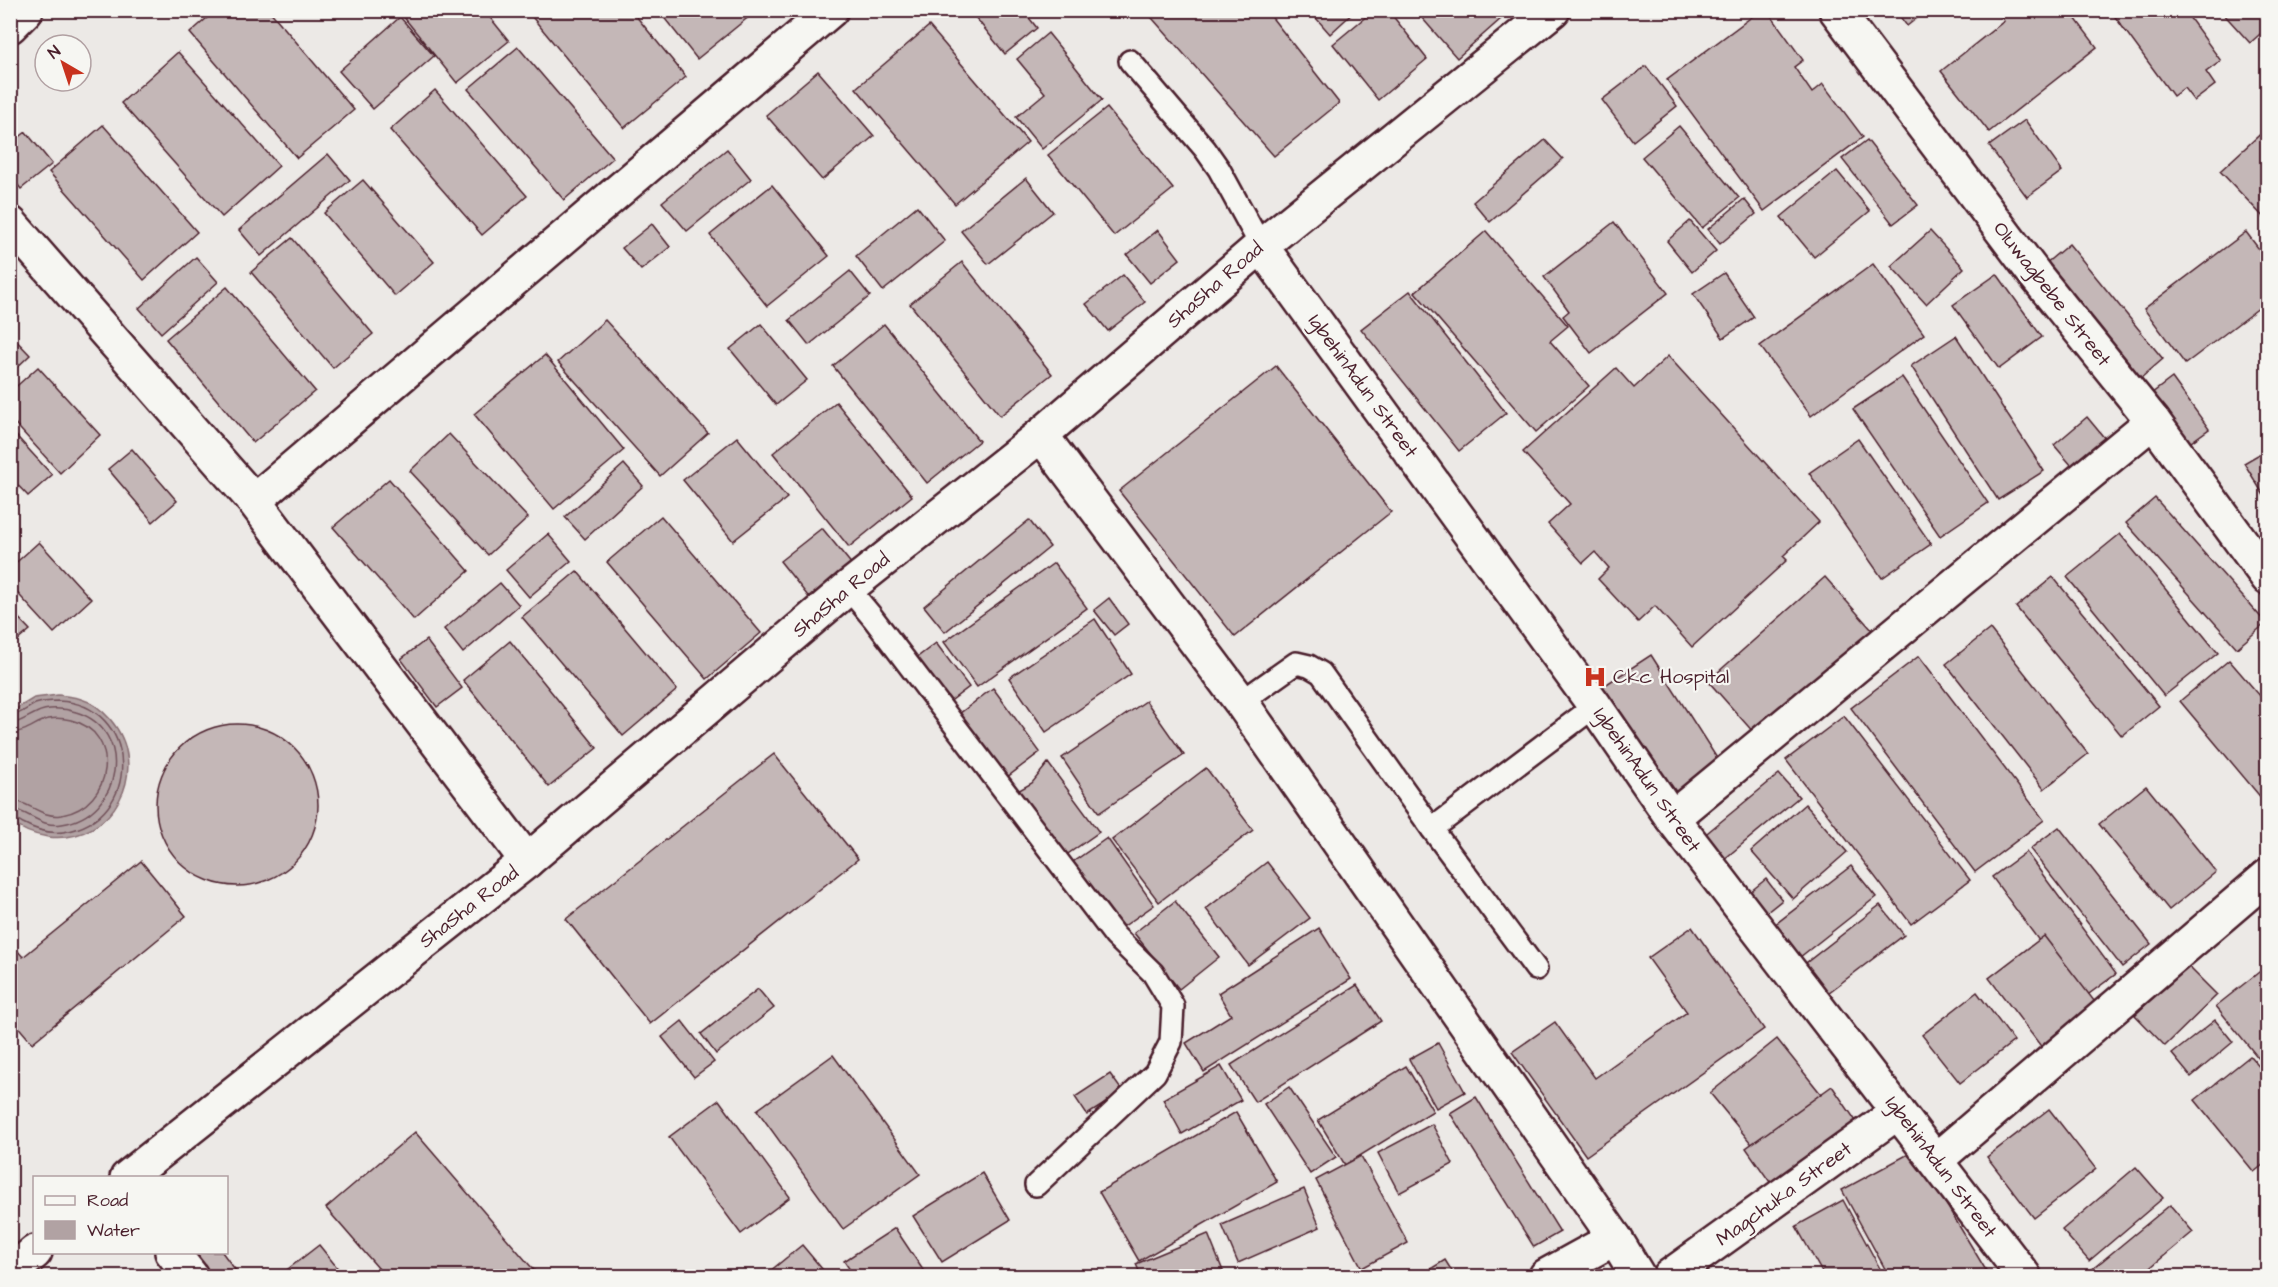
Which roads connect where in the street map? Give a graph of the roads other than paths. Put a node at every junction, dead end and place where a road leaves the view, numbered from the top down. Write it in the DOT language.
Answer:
graph roads {
  1 [pos="26,10"];
  2 [pos="831,10"];
  3 [pos="1553,10"];
  4 [pos="1836,10"];
  5 [pos="10,26"];
  6 [pos="1130,60"];
  7 [pos="10,223"];
  8 [pos="1261,246"];
  9 [pos="2153,421"];
  10 [pos="1041,435"];
  11 [pos="254,501"];
  12 [pos="2268,578"];
  13 [pos="848,588"];
  14 [pos="1241,702"];
  15 [pos="1595,706"];
  16 [pos="1672,818"];
  17 [pos="1432,829"];
  18 [pos="527,861"];
  19 [pos="2268,876"];
  20 [pos="1536,969"];
  21 [pos="1899,1112"];
  22 [pos="1936,1160"];
  23 [pos="130,1176"];
  24 [pos="1036,1185"];
  25 [pos="1615,1238"];
  26 [pos="33,1254"];
  27 [pos="174,1254"];
  28 [pos="10,1273"];
  29 [pos="190,1276"];
  30 [pos="1546,1276"];
  31 [pos="1638,1276"];
  32 [pos="1670,1276"];
  33 [pos="2024,1276"];
  1 -- 5 [label="street"];
  2 -- 11 [label="street"];
  3 -- 8 [label="street, ShaSha Road"];
  4 -- 9 [label="street, Oluwagbebe Street"];
  6 -- 8 [label="lane"];
  7 -- 11 [label="street"];
  8 -- 10 [label="street, ShaSha Road"];
  8 -- 15 [label="street, IgbehinAdun Street"];
  9 -- 12 [label="street, Oluwagbebe Street"];
  9 -- 16 [label="street"];
  10 -- 13 [label="street, ShaSha Road"];
  10 -- 14 [label="street"];
  11 -- 18 [label="street"];
  13 -- 18 [label="street, ShaSha Road"];
  13 -- 24 [label="lane"];
  14 -- 17 [label="lane"];
  14 -- 25 [label="street"];
  15 -- 16 [label="street, IgbehinAdun Street"];
  15 -- 17 [label="lane"];
  16 -- 21 [label="street, IgbehinAdun Street"];
  17 -- 20 [label="lane"];
  18 -- 23 [label="street, ShaSha Road"];
  19 -- 22 [label="street"];
  21 -- 22 [label="street, IgbehinAdun Street"];
  21 -- 32 [label="street, Magchuka Street"];
  22 -- 33 [label="street, IgbehinAdun Street"];
  25 -- 30 [label="street"];
  25 -- 31 [label="street"];
  26 -- 28 [label="street"];
  27 -- 29 [label="street"];
}
